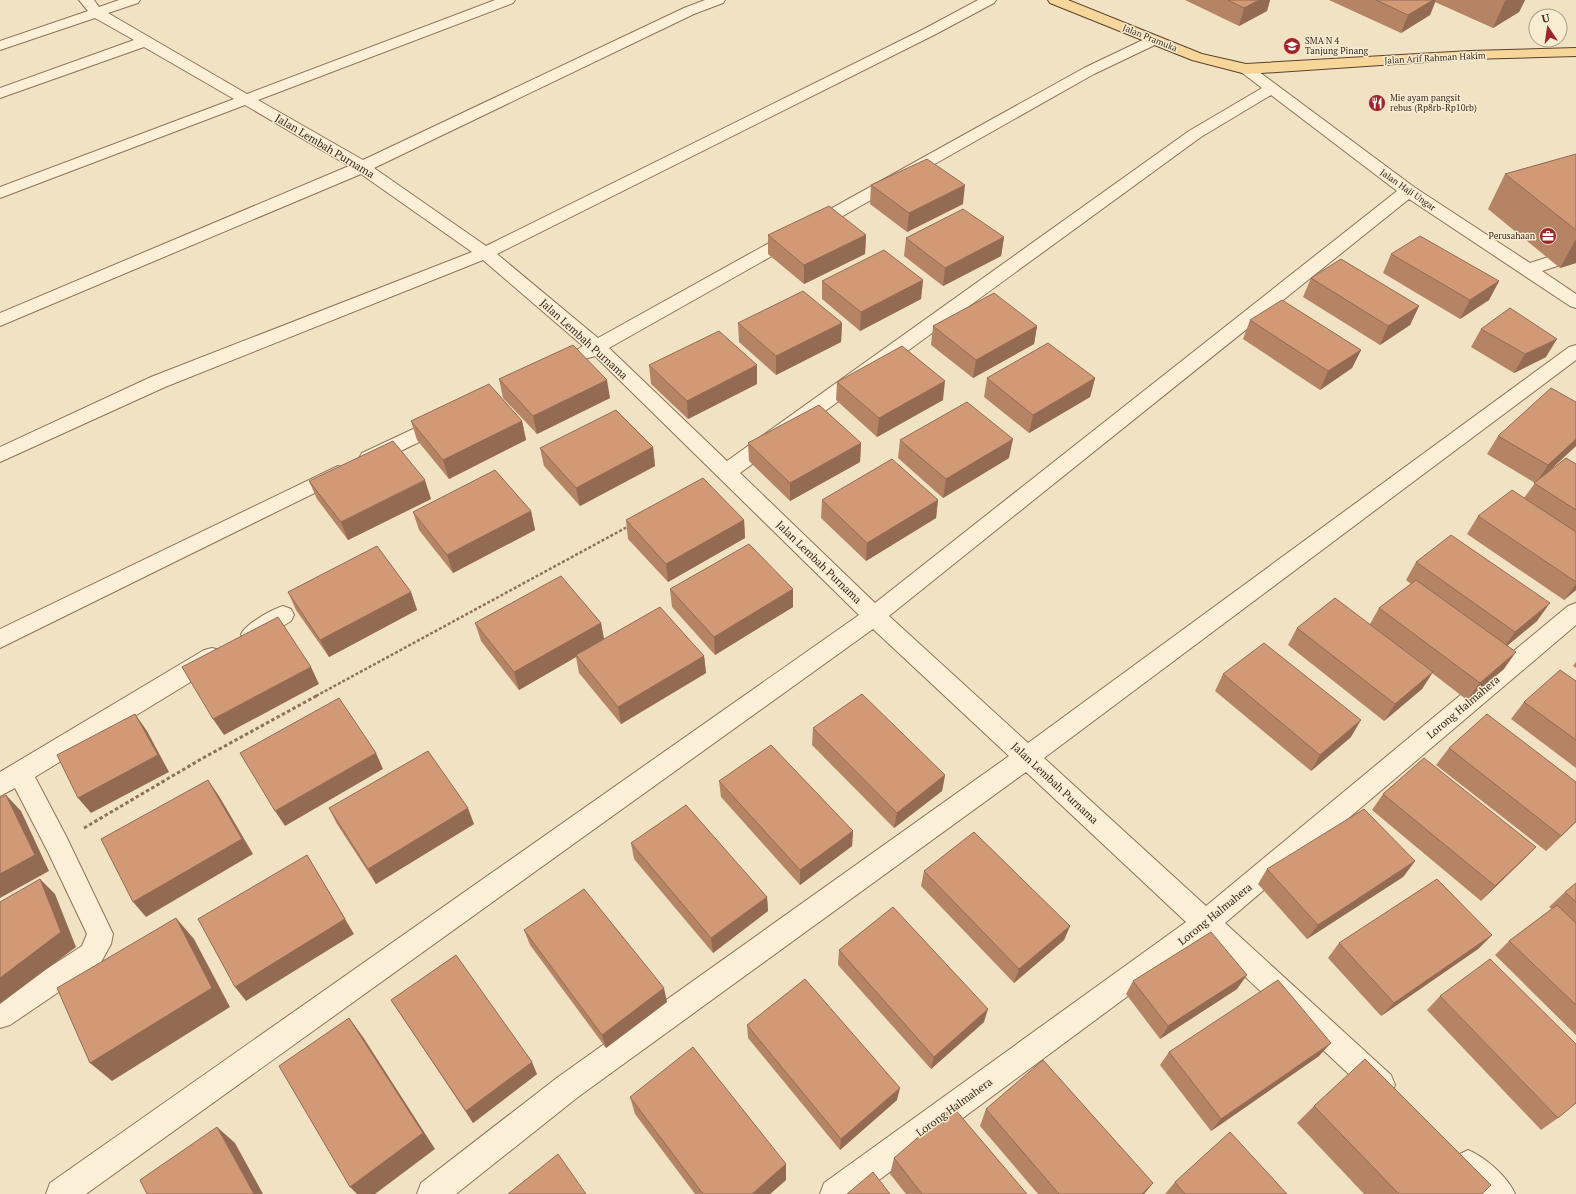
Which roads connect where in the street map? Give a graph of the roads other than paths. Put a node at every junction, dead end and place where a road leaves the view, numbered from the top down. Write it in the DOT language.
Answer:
graph roads {
  1 [pos="133,0"];
  2 [pos="508,0"];
  3 [pos="718,0"];
  4 [pos="990,0"];
  5 [pos="1055,0"];
  6 [pos="91,6"];
  7 [pos="1154,40"];
  8 [pos="146,41"];
  9 [pos="0,46"];
  10 [pos="1576,52"];
  11 [pos="1246,70"];
  12 [pos="1270,89"];
  13 [pos="0,93"];
  14 [pos="247,100"];
  15 [pos="362,167"];
  16 [pos="1408,190"];
  17 [pos="0,193"];
  18 [pos="485,253"];
  19 [pos="1576,254"];
  20 [pos="1528,270"];
  21 [pos="1576,302"];
  22 [pos="0,320"];
  23 [pos="597,347"];
  24 [pos="1576,351"];
  25 [pos="568,361"];
  26 [pos="462,413"];
  27 [pos="0,455"];
  28 [pos="726,473"];
  29 [pos="1576,612"];
  30 [pos="283,615"];
  31 [pos="874,616"];
  32 [pos="0,639"];
  33 [pos="1027,757"];
  34 [pos="10,779"];
  35 [pos="1206,923"];
  36 [pos="0,1015"];
  37 [pos="1394,1097"];
  38 [pos="1453,1151"];
  39 [pos="61,1194"];
  40 [pos="432,1194"];
  41 [pos="835,1194"];
  42 [pos="1500,1194"];
  1 -- 6 [label="street"];
  2 -- 14 [label="street"];
  3 -- 15 [label="street"];
  4 -- 18 [label="street"];
  5 -- 7 [label="main road, Jalan Pramuka"];
  6 -- 8 [label="street, Jalan Lembah Purnama"];
  6 -- 9 [label="street"];
  7 -- 11 [label="main road, Jalan Pramuka"];
  7 -- 23 [label="street"];
  8 -- 13 [label="street"];
  8 -- 14 [label="street, Jalan Lembah Purnama"];
  10 -- 11 [label="main road, Jalan Arif Rahman Hakim"];
  11 -- 12 [label="street, Jalan Haji Ungar"];
  12 -- 16 [label="street, Jalan Haji Ungar"];
  12 -- 28 [label="street"];
  14 -- 15 [label="street, Jalan Lembah Purnama"];
  14 -- 17 [label="street"];
  15 -- 18 [label="street, Jalan Lembah Purnama"];
  15 -- 22 [label="street"];
  16 -- 20 [label="street, Jalan Haji Ungar"];
  16 -- 31 [label="street"];
  18 -- 23 [label="street, Jalan Lembah Purnama"];
  18 -- 27 [label="street"];
  19 -- 20 [label="street"];
  20 -- 21 [label="street, Jalan Haji Ungar"];
  23 -- 25 [label="street"];
  23 -- 28 [label="street, Jalan Lembah Purnama"];
  24 -- 33 [label="street"];
  26 -- 32 [label="street"];
  28 -- 31 [label="street, Jalan Lembah Purnama"];
  29 -- 35 [label="street, Lorong Halmahera"];
  30 -- 34 [label="street"];
  31 -- 33 [label="street, Jalan Lembah Purnama"];
  31 -- 39 [label="street"];
  33 -- 35 [label="street, Jalan Lembah Purnama"];
  33 -- 40 [label="street"];
  34 -- 36 [label="street"];
  35 -- 37 [label="street, Jalan Lembah Purnama"];
  35 -- 41 [label="street, Lorong Halmahera"];
  38 -- 42 [label="street"];
}
